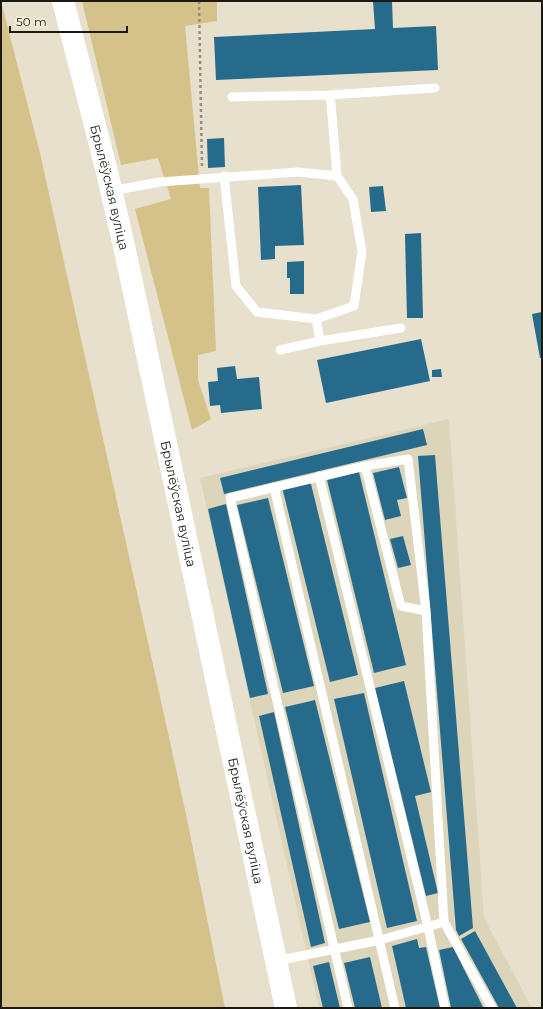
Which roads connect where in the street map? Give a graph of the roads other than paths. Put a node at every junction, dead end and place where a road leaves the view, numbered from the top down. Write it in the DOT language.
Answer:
graph roads {
  1 [pos="63,1"];
  2 [pos="435,88"];
  3 [pos="328,95"];
  4 [pos="232,97"];
  5 [pos="224,176"];
  6 [pos="337,176"];
  7 [pos="111,190"];
  8 [pos="316,319"];
  9 [pos="401,328"];
  10 [pos="320,342"];
  11 [pos="280,350"];
  12 [pos="365,466"];
  13 [pos="319,476"];
  14 [pos="274,487"];
  15 [pos="426,611"];
  16 [pos="444,922"];
  17 [pos="428,927"];
  18 [pos="380,940"];
  19 [pos="334,950"];
  20 [pos="276,961"];
  21 [pos="286,1008"];
  22 [pos="348,1008"];
  23 [pos="395,1008"];
  24 [pos="445,1008"];
  25 [pos="492,1008"];
  1 -- 7 [label="street, Брылёўская вуліца"];
  2 -- 3 [label="lane"];
  3 -- 4 [label="lane"];
  3 -- 6 [label="lane"];
  5 -- 6 [label="lane"];
  5 -- 7 [label="lane"];
  5 -- 8 [label="lane"];
  6 -- 8 [label="lane"];
  7 -- 20 [label="street, Брылёўская вуліца"];
  8 -- 10 [label="lane"];
  9 -- 10 [label="lane"];
  10 -- 11 [label="lane"];
  12 -- 13 [label="lane"];
  12 -- 15 [label="lane"];
  12 -- 15 [label="lane"];
  13 -- 14 [label="lane"];
  13 -- 17 [label="lane"];
  14 -- 18 [label="lane"];
  14 -- 19 [label="lane"];
  15 -- 16 [label="lane"];
  16 -- 17 [label="lane"];
  16 -- 25 [label="lane"];
  17 -- 18 [label="lane"];
  17 -- 24 [label="lane"];
  18 -- 19 [label="lane"];
  18 -- 23 [label="lane"];
  19 -- 20 [label="lane"];
  19 -- 22 [label="lane"];
  20 -- 21 [label="street, Брылёўская вуліца"];
}
